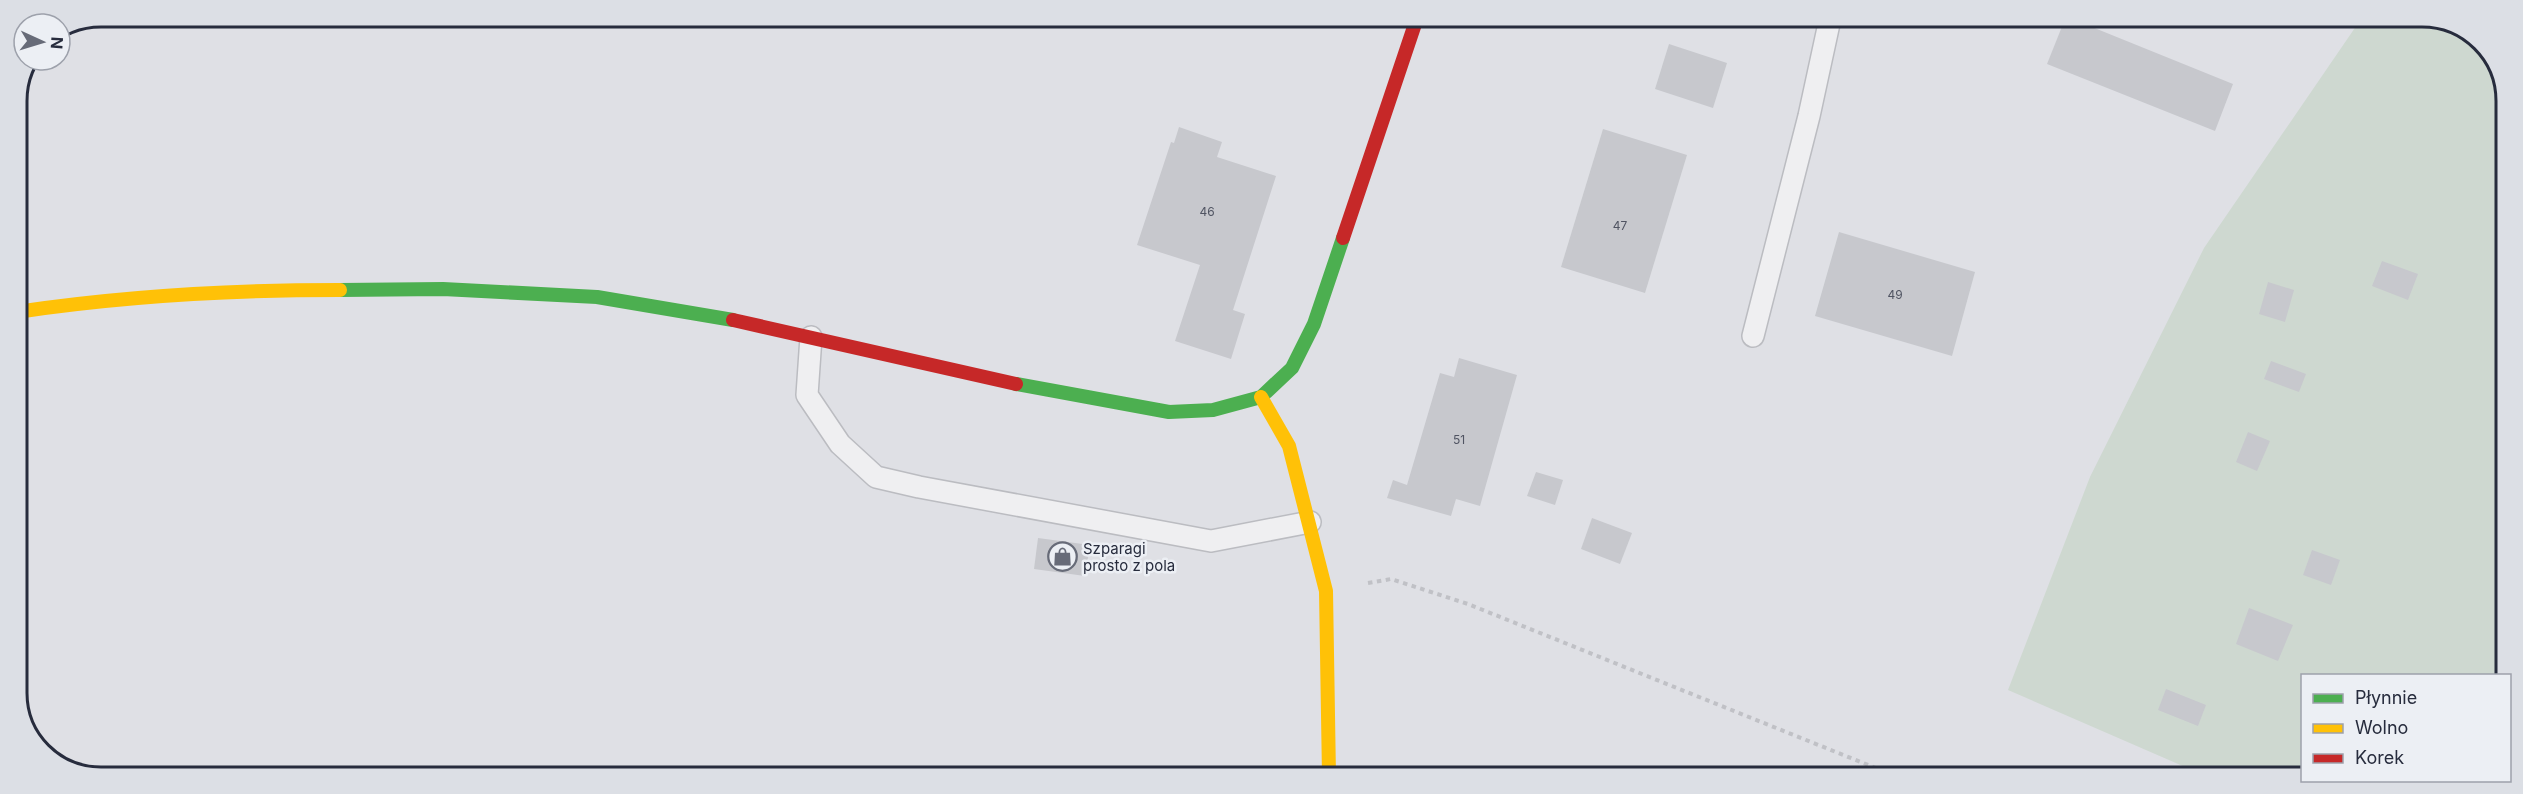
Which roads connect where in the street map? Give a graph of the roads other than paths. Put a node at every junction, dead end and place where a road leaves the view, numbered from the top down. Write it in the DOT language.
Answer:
graph roads {
  1 [pos="1415,27"];
  2 [pos="1828,27"];
  3 [pos="27,311"];
  4 [pos="1753,336"];
  5 [pos="811,337"];
  6 [pos="1261,397"];
  7 [pos="1310,522"];
  8 [pos="1329,767"];
  1 -- 6 [label="street"];
  2 -- 4 [label="lane"];
  3 -- 5 [label="street"];
  5 -- 6 [label="street"];
  5 -- 7 [label="lane"];
  6 -- 7 [label="street"];
  7 -- 8 [label="street"];
}
